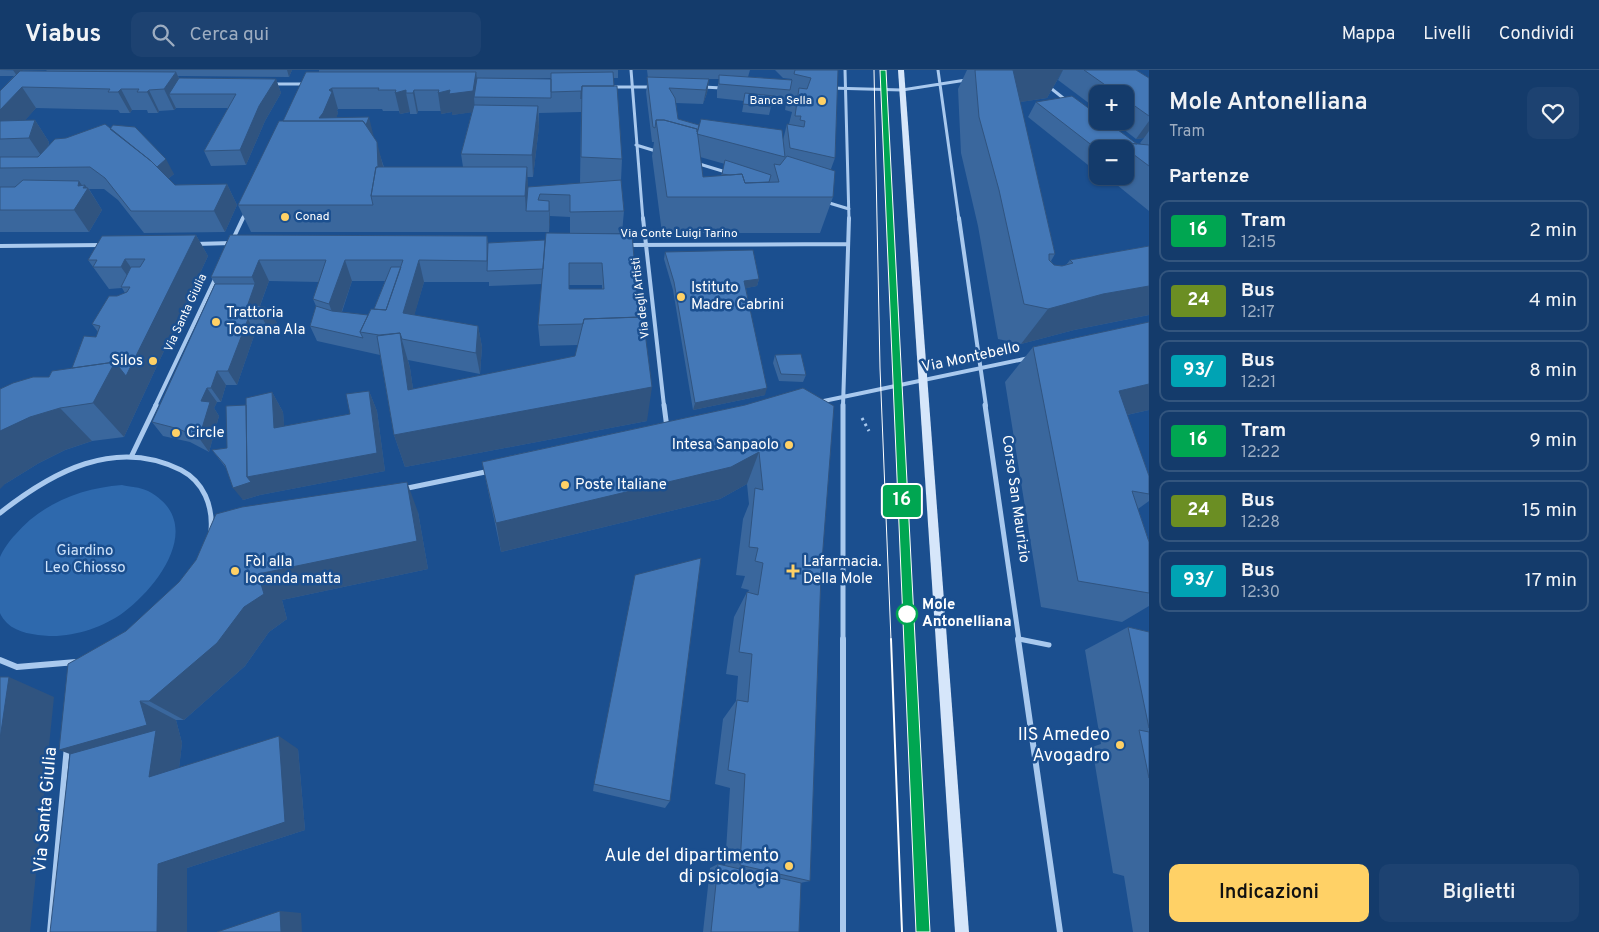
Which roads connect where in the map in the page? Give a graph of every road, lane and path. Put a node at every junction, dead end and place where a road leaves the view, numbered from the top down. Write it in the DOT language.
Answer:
graph roads {
  1 [pos="631,70"];
  2 [pos="845,70"];
  3 [pos="901,70"];
  4 [pos="938,70"];
  5 [pos="305,78"];
  6 [pos="974,79"];
  7 [pos="1043,83"];
  8 [pos="302,84"];
  9 [pos="315,84"];
  10 [pos="940,84"];
  11 [pos="264,85"];
  12 [pos="600,87"];
  13 [pos="632,87"];
  14 [pos="655,87"];
  15 [pos="694,87"];
  16 [pos="723,88"];
  17 [pos="828,88"];
  18 [pos="845,88"];
  19 [pos="300,89"];
  20 [pos="902,90"];
  21 [pos="1072,105"];
  22 [pos="636,145"];
  23 [pos="668,155"];
  24 [pos="687,160"];
  25 [pos="735,175"];
  26 [pos="820,200"];
  27 [pos="247,207"];
  28 [pos="849,209"];
  29 [pos="187,244"];
  30 [pos="231,244"];
  31 [pos="238,244"];
  32 [pos="848,244"];
  33 [pos="108,245"];
  34 [pos="619,245"];
  35 [pos="645,245"];
  36 [pos="0,246"];
  37 [pos="227,251"];
  38 [pos="217,273"];
  39 [pos="1039,356"];
  40 [pos="980,368"];
  41 [pos="924,381"];
  42 [pos="843,398"];
  43 [pos="810,404"];
  44 [pos="858,411"];
  45 [pos="869,430"];
  46 [pos="668,434"];
  47 [pos="132,455"];
  48 [pos="492,470"];
  49 [pos="395,490"];
  50 [pos="0,512"];
  51 [pos="221,526"];
  52 [pos="212,528"];
  53 [pos="211,535"];
  54 [pos="1019,639"];
  55 [pos="1050,646"];
  56 [pos="0,660"];
  57 [pos="78,670"];
  58 [pos="67,741"];
  59 [pos="50,932"];
  60 [pos="843,932"];
  61 [pos="962,932"];
  62 [pos="1060,932"];
  1 -- 13 [label="street, Via degli Artisti"];
  2 -- 18 [label="street"];
  3 -- 20 [label="main road"];
  4 -- 10 [label="street, Corso San Maurizio"];
  5 -- 8 [label="street"];
  6 -- 10 [label="street"];
  7 -- 21 [label="street"];
  8 -- 9 [label="street"];
  8 -- 11 [label="street"];
  8 -- 19 [label="street"];
  10 -- 20 [label="street"];
  10 -- 40 [label="street, Corso San Maurizio"];
  12 -- 13 [label="street"];
  13 -- 14 [label="street"];
  13 -- 22 [label="street, Via degli Artisti"];
  15 -- 16 [label="street"];
  17 -- 18 [label="street"];
  18 -- 20 [label="street"];
  18 -- 28 [label="street"];
  20 -- 41 [label="main road"];
  22 -- 23 [label="street"];
  22 -- 35 [label="street, Via degli Artisti"];
  24 -- 25 [label="street"];
  26 -- 28 [label="street"];
  27 -- 30 [label="street"];
  28 -- 32 [label="street"];
  29 -- 30 [label="street"];
  30 -- 31 [label="street"];
  30 -- 37 [label="street"];
  32 -- 35 [label="street, Via Conte Luigi Tarino"];
  32 -- 42 [label="street"];
  33 -- 36 [label="street"];
  34 -- 35 [label="street, Via Conte Luigi Tarino"];
  35 -- 46 [label="street, Via degli Artisti"];
  38 -- 47 [label="street, Via Santa Giulia"];
  39 -- 40 [label="street, Via Montebello"];
  40 -- 41 [label="street, Via Montebello"];
  40 -- 54 [label="street, Corso San Maurizio"];
  41 -- 42 [label="street, Via Montebello"];
  41 -- 61 [label="main road"];
  42 -- 43 [label="street, Via Montebello"];
  42 -- 60 [label="street"];
  44 -- 45 [label="path"];
  47 -- 50 [label="street"];
  47 -- 52 [label="street"];
  48 -- 49 [label="street"];
  51 -- 52 [label="street"];
  52 -- 53 [label="street"];
  54 -- 55 [label="lane"];
  54 -- 62 [label="street, Corso San Maurizio"];
  56 -- 57 [label="street"];
  58 -- 59 [label="street, Via Santa Giulia"];
}
